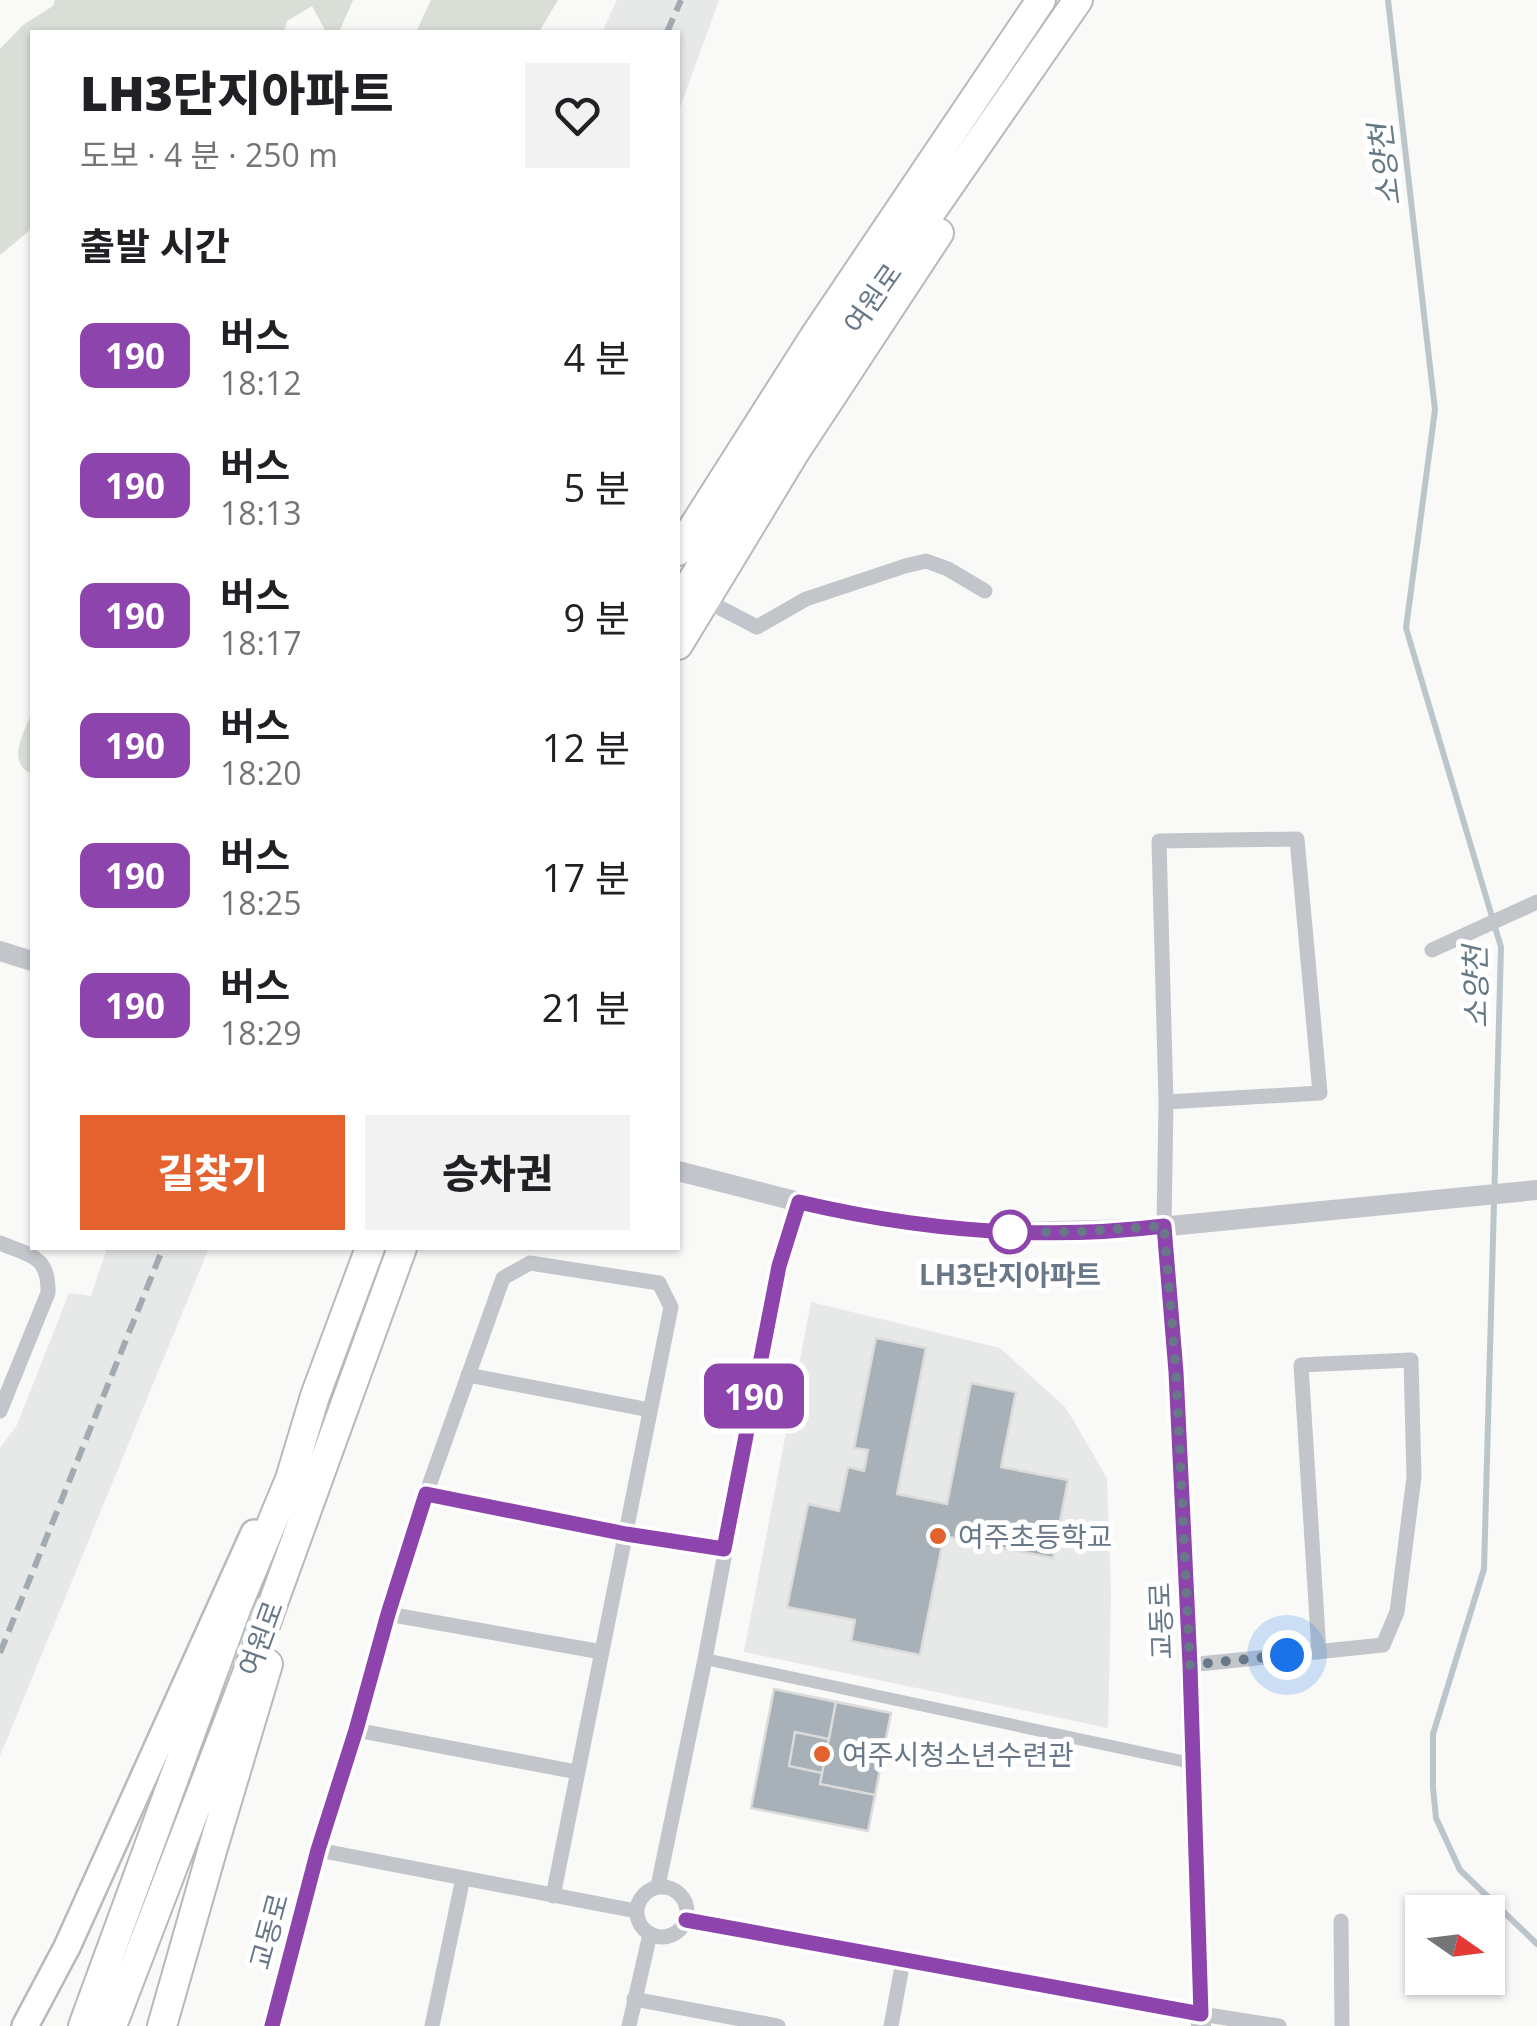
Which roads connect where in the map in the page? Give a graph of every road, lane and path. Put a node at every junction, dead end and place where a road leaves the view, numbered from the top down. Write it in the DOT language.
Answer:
graph roads {
  1 [pos="1041,0"];
  2 [pos="1078,0"];
  3 [pos="680,549"];
  4 [pos="985,591"];
  5 [pos="691,602"];
  6 [pos="680,638"];
  7 [pos="1537,902"];
  8 [pos="1438,948"];
  9 [pos="0,951"];
  10 [pos="30,960"];
  11 [pos="1166,1102"];
  12 [pos="680,1171"];
  13 [pos="1532,1190"];
  14 [pos="799,1202"];
  15 [pos="1164,1226"];
  16 [pos="0,1243"];
  17 [pos="369,1250"];
  18 [pos="401,1250"];
  19 [pos="468,1376"];
  20 [pos="315,1396"];
  21 [pos="650,1410"];
  22 [pos="0,1411"];
  23 [pos="328,1452"];
  24 [pos="426,1494"];
  25 [pos="626,1534"];
  26 [pos="724,1549"];
  27 [pos="388,1614"];
  28 [pos="602,1652"];
  29 [pos="1320,1652"];
  30 [pos="705,1659"];
  31 [pos="1190,1665"];
  32 [pos="356,1730"];
  33 [pos="1191,1763"];
  34 [pos="578,1772"];
  35 [pos="318,1850"];
  36 [pos="463,1878"];
  37 [pos="658,1886"];
  38 [pos="553,1896"];
  39 [pos="636,1911"];
  40 [pos="686,1920"];
  41 [pos="1341,1921"];
  42 [pos="650,1934"];
  43 [pos="904,1961"];
  44 [pos="634,1999"];
  45 [pos="1201,2020"];
  46 [pos="767,2025"];
  47 [pos="26,2026"];
  48 [pos="82,2026"];
  49 [pos="112,2026"];
  50 [pos="162,2026"];
  51 [pos="272,2026"];
  52 [pos="432,2026"];
  53 [pos="629,2026"];
  54 [pos="891,2026"];
  55 [pos="1280,2026"];
  56 [pos="1342,2026"];
  1 -- 3 [label="highway, 여원로"];
  2 -- 5 [label="highway, 여원로"];
  4 -- 5 [label="street"];
  5 -- 6 [label="highway, 여원로"];
  7 -- 8 [label="street"];
  9 -- 10 [label="street"];
  11 -- 11 [label="street"];
  11 -- 15 [label="street"];
  12 -- 14 [label="street"];
  13 -- 15 [label="street"];
  14 -- 15 [label="street"];
  14 -- 26 [label="street"];
  15 -- 31 [label="street, 교동로"];
  16 -- 22 [label="street"];
  17 -- 20 [label="highway, 여원로"];
  18 -- 23 [label="highway, 여원로"];
  19 -- 21 [label="street"];
  19 -- 21 [label="street, 교동로"];
  19 -- 24 [label="street, 교동로"];
  20 -- 47 [label="main road"];
  20 -- 48 [label="highway, 여원로"];
  21 -- 25 [label="street, 교동로"];
  23 -- 49 [label="highway, 여원로"];
  23 -- 50 [label="highway"];
  24 -- 25 [label="street"];
  24 -- 27 [label="street, 교동로"];
  25 -- 26 [label="street"];
  25 -- 28 [label="street, 교동로"];
  26 -- 30 [label="street"];
  27 -- 28 [label="street"];
  27 -- 32 [label="street, 교동로"];
  28 -- 34 [label="street, 교동로"];
  29 -- 29 [label="street"];
  29 -- 31 [label="street"];
  30 -- 33 [label="street"];
  30 -- 37 [label="street"];
  31 -- 33 [label="street, 교동로"];
  32 -- 34 [label="street"];
  32 -- 35 [label="street, 교동로"];
  33 -- 45 [label="street, 교동로"];
  34 -- 38 [label="street, 교동로"];
  35 -- 36 [label="street"];
  35 -- 51 [label="street, 교동로"];
  36 -- 38 [label="street"];
  36 -- 52 [label="street"];
  37 -- 39 [label="street"];
  37 -- 40 [label="street"];
  38 -- 39 [label="street"];
  39 -- 42 [label="street"];
  40 -- 42 [label="street"];
  40 -- 43 [label="street"];
  41 -- 56 [label="street"];
  42 -- 44 [label="street"];
  43 -- 45 [label="street"];
  43 -- 54 [label="street"];
  44 -- 46 [label="street"];
  44 -- 53 [label="street"];
  45 -- 55 [label="street"];
}
